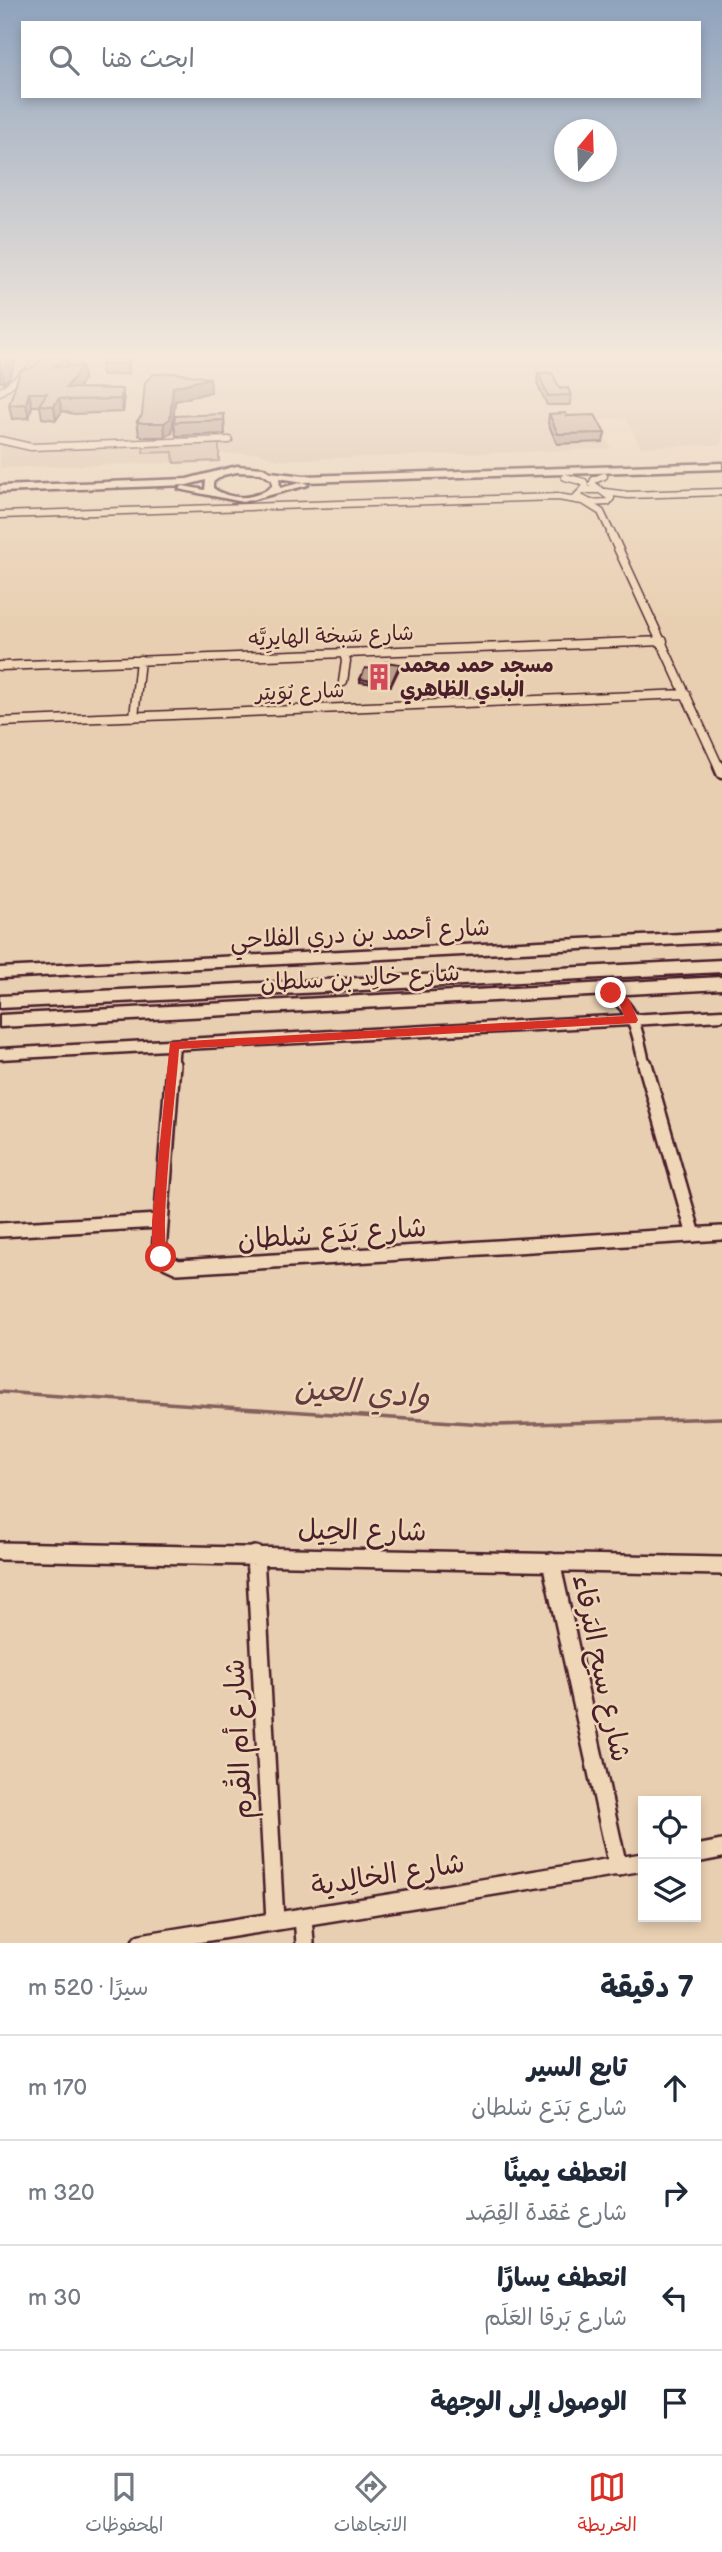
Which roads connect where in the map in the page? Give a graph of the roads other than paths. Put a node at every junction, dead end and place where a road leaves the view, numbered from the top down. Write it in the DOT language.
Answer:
graph roads {
  1 [pos="21,445"];
  2 [pos="97,445"];
  3 [pos="722,466"];
  4 [pos="722,472"];
  5 [pos="218,474"];
  6 [pos="271,474"];
  7 [pos="604,476"];
  8 [pos="565,477"];
  9 [pos="0,489"];
  10 [pos="581,491"];
  11 [pos="603,491"];
  12 [pos="271,492"];
  13 [pos="722,492"];
  14 [pos="0,494"];
  15 [pos="214,494"];
  16 [pos="628,495"];
  17 [pos="558,498"];
  18 [pos="608,501"];
  19 [pos="583,502"];
  20 [pos="601,512"];
  21 [pos="0,515"];
  22 [pos="663,641"];
  23 [pos="344,653"];
  24 [pos="139,660"];
  25 [pos="0,666"];
  26 [pos="343,682"];
  27 [pos="686,694"];
  28 [pos="134,716"];
  29 [pos="0,722"];
  30 [pos="722,773"];
  31 [pos="722,937"];
  32 [pos="722,966"];
  33 [pos="0,973"];
  34 [pos="473,978"];
  35 [pos="722,983"];
  36 [pos="646,987"];
  37 [pos="602,990"];
  38 [pos="0,1002"];
  39 [pos="333,1004"];
  40 [pos="631,1014"];
  41 [pos="722,1015"];
  42 [pos="0,1021"];
  43 [pos="174,1045"];
  44 [pos="0,1054"];
  45 [pos="159,1221"];
  46 [pos="0,1230"];
  47 [pos="722,1233"];
  48 [pos="694,1235"];
  49 [pos="0,1551"];
  50 [pos="255,1555"];
  51 [pos="551,1562"];
  52 [pos="722,1566"];
  53 [pos="722,1849"];
  54 [pos="701,1853"];
  55 [pos="638,1863"];
  56 [pos="618,1867"];
  57 [pos="303,1917"];
  58 [pos="275,1921"];
  59 [pos="141,1943"];
  60 [pos="305,1943"];
  1 -- 2 [label="street"];
  3 -- 6 [label="main road"];
  4 -- 7 [label="main road"];
  5 -- 6 [label="main road"];
  5 -- 9 [label="main road"];
  5 -- 15 [label="main road"];
  6 -- 12 [label="main road"];
  7 -- 8 [label="main road"];
  7 -- 11 [label="street"];
  8 -- 10 [label="street"];
  8 -- 12 [label="main road"];
  10 -- 11 [label="street"];
  10 -- 17 [label="street"];
  10 -- 19 [label="street"];
  11 -- 16 [label="street"];
  11 -- 18 [label="street"];
  12 -- 15 [label="main road"];
  13 -- 16 [label="street"];
  14 -- 15 [label="main road"];
  16 -- 18 [label="street"];
  17 -- 19 [label="street"];
  17 -- 21 [label="street"];
  18 -- 19 [label="street"];
  18 -- 20 [label="street"];
  19 -- 20 [label="street"];
  20 -- 22 [label="street"];
  22 -- 23 [label="street, شارع سَبخة الهايرِيَّه"];
  22 -- 27 [label="street"];
  23 -- 24 [label="street, شارع سَبخة الهايرِيَّه"];
  23 -- 26 [label="street"];
  24 -- 25 [label="street, شارع سَبخة الهايرِيَّه"];
  24 -- 28 [label="street"];
  27 -- 28 [label="street, شارع بُوَيتِر"];
  27 -- 30 [label="street"];
  28 -- 29 [label="street, شارع بُوَيتِر"];
  31 -- 33 [label="street, شارع أحمد بن دري الفلاحي"];
  32 -- 34 [label="main road, شارع خالِد بن سلطان"];
  34 -- 38 [label="main road, شارع خالِد بن سلطان"];
  34 -- 39 [label="main road"];
  35 -- 36 [label="main road, شارع خالِد بن سلطان"];
  36 -- 37 [label="main road, شارع خالِد بن سلطان"];
  36 -- 40 [label="street"];
  37 -- 39 [label="main road, شارع خالِد بن سلطان"];
  37 -- 40 [label="street"];
  39 -- 42 [label="main road, شارع خالِد بن سلطان"];
  40 -- 41 [label="street"];
  40 -- 43 [label="street"];
  40 -- 48 [label="street"];
  43 -- 44 [label="street"];
  43 -- 45 [label="street, شارع بَدَع سُلطان"];
  45 -- 46 [label="street"];
  45 -- 48 [label="street, شارع بَدَع سُلطان"];
  47 -- 48 [label="street, شارع بَدَع سُلطان"];
  49 -- 50 [label="street, شارع الحِيل"];
  50 -- 51 [label="street, شارع الحِيل"];
  50 -- 58 [label="street, شارع أم القُرم"];
  51 -- 52 [label="street, شارع الحِيل"];
  51 -- 56 [label="street, شارع سيح البَرقاء"];
  53 -- 54 [label="street"];
  55 -- 56 [label="street, شارع الخالِدية"];
  56 -- 57 [label="street, شارع الخالِدية"];
  57 -- 58 [label="street, شارع الخالِدية"];
  57 -- 60 [label="street"];
  58 -- 59 [label="street, شارع الخالِدية"];
}
